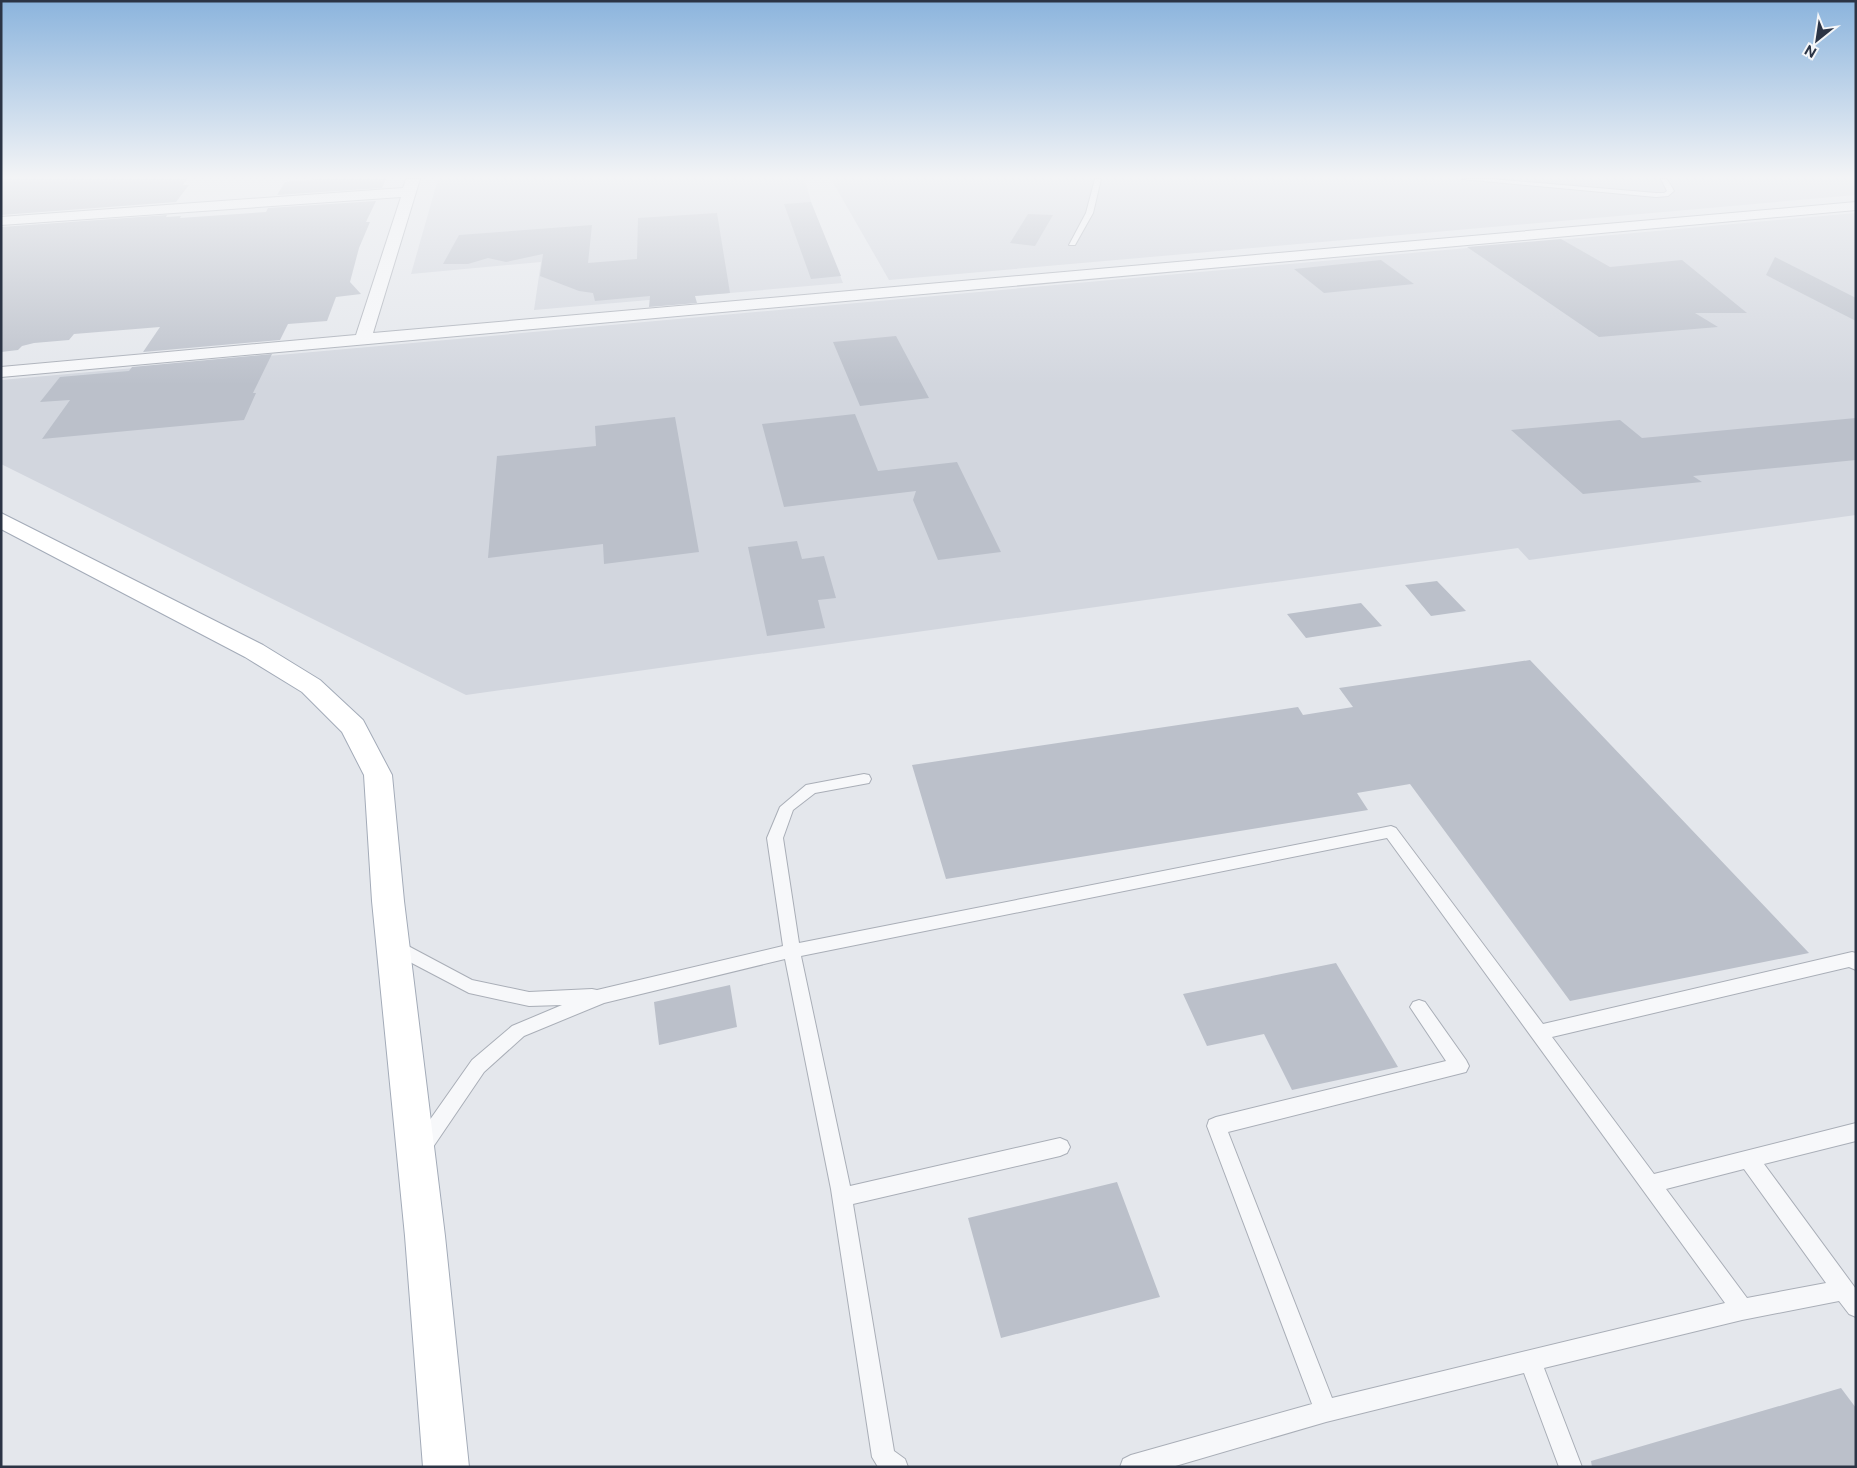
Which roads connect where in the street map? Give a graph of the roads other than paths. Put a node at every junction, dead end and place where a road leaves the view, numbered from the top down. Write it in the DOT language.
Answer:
graph roads {
  1 [pos="391,248"];
  2 [pos="1390,248"];
  3 [pos="362,339"];
  4 [pos="1,372"];
  5 [pos="1,520"];
  6 [pos="864,780"];
  7 [pos="393,945"];
  8 [pos="792,951"];
  9 [pos="1856,963"];
  10 [pos="602,996"];
  11 [pos="1419,1006"];
  12 [pos="1538,1033"];
  13 [pos="1856,1132"];
  14 [pos="1060,1147"];
  15 [pos="416,1156"];
  16 [pos="1748,1159"];
  17 [pos="1650,1184"];
  18 [pos="842,1197"];
  19 [pos="1843,1290"];
  20 [pos="1856,1307"];
  21 [pos="1742,1309"];
  22 [pos="1530,1361"];
  23 [pos="1326,1412"];
  24 [pos="446,1467"];
  25 [pos="897,1467"];
  26 [pos="1132,1467"];
  27 [pos="1570,1467"];
  1 -- 3 [label="street"];
  2 -- 3 [label="street"];
  3 -- 4 [label="street"];
  5 -- 7 [label="main road"];
  6 -- 8 [label="lane"];
  7 -- 10 [label="lane"];
  7 -- 15 [label="main road"];
  8 -- 10 [label="lane"];
  8 -- 12 [label="lane"];
  8 -- 18 [label="lane"];
  9 -- 12 [label="lane"];
  10 -- 15 [label="lane"];
  11 -- 23 [label="lane"];
  12 -- 17 [label="lane"];
  13 -- 16 [label="lane"];
  14 -- 18 [label="lane"];
  15 -- 24 [label="main road"];
  16 -- 17 [label="lane"];
  16 -- 19 [label="lane"];
  17 -- 21 [label="lane"];
  18 -- 25 [label="lane"];
  19 -- 20 [label="lane"];
  19 -- 21 [label="lane"];
  21 -- 22 [label="lane"];
  22 -- 23 [label="lane"];
  22 -- 27 [label="lane"];
  23 -- 26 [label="lane"];
}
